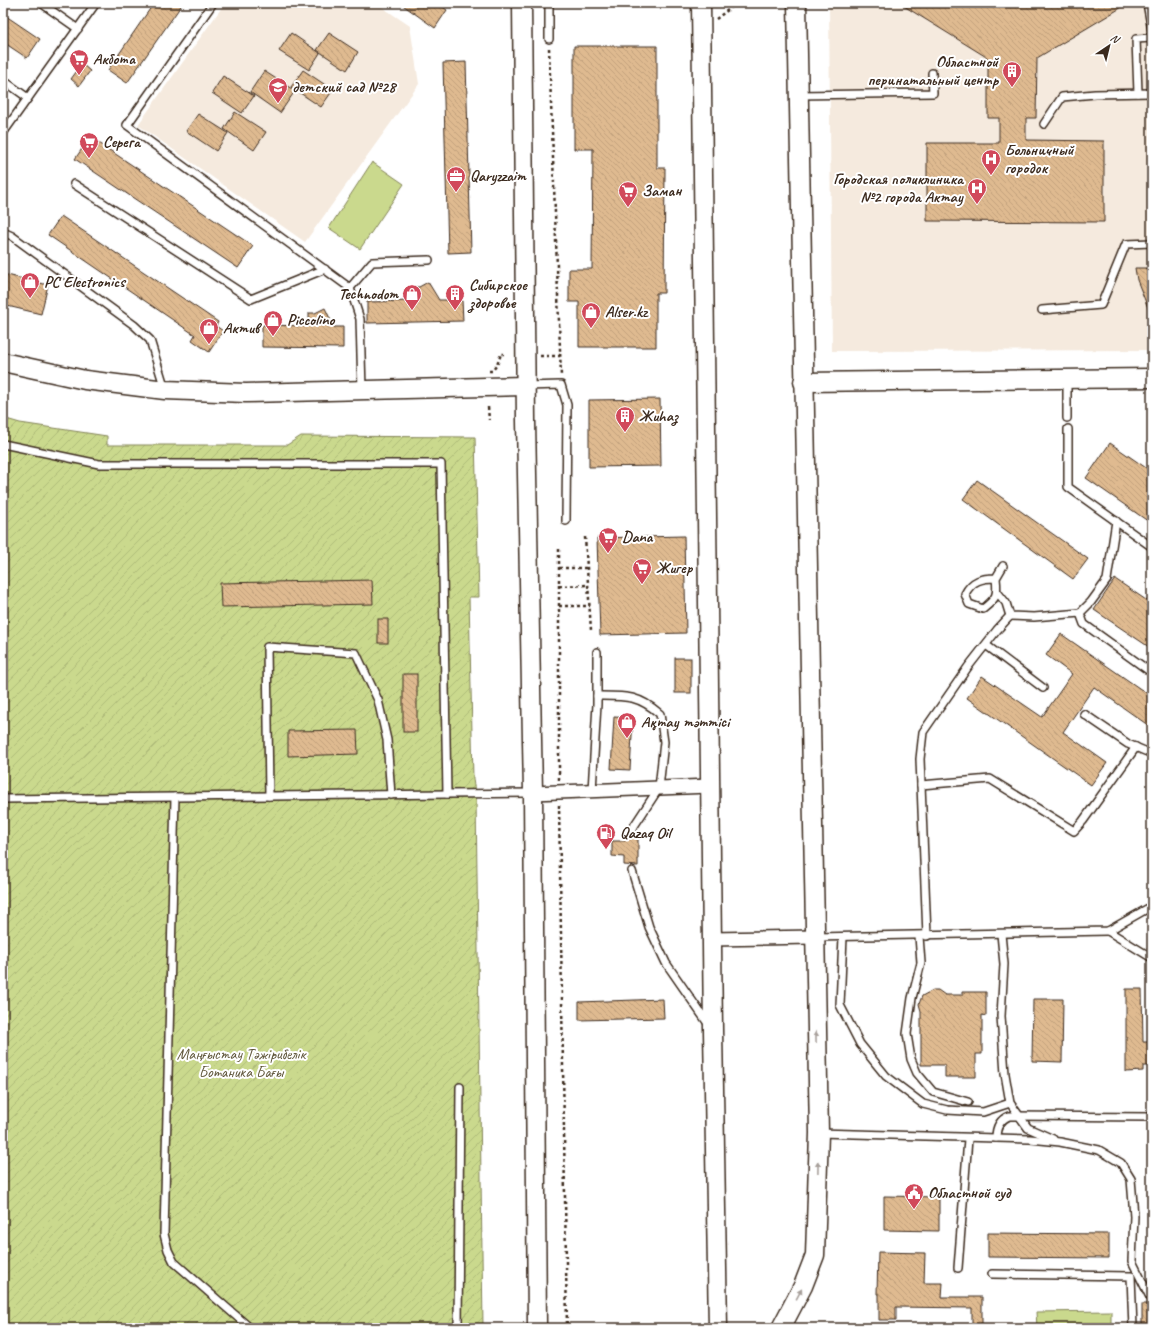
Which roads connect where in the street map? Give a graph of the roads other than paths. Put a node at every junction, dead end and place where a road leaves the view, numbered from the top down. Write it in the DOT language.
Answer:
graph roads {
  1 [pos="41,3"];
  2 [pos="96,3"];
  3 [pos="213,3"];
  4 [pos="522,3"];
  5 [pos="549,3"];
  6 [pos="701,3"];
  7 [pos="797,3"];
  8 [pos="1148,3"];
  9 [pos="78,29"];
  10 [pos="1152,31"];
  11 [pos="1152,38"];
  12 [pos="549,39"];
  13 [pos="932,73"];
  14 [pos="3,80"];
  15 [pos="1152,92"];
  16 [pos="1138,93"];
  17 [pos="798,95"];
  18 [pos="28,98"];
  19 [pos="1044,124"];
  20 [pos="3,133"];
  21 [pos="74,184"];
  22 [pos="3,232"];
  23 [pos="1152,243"];
  24 [pos="429,260"];
  25 [pos="324,269"];
  26 [pos="350,288"];
  27 [pos="1042,310"];
  28 [pos="3,362"];
  29 [pos="1152,378"];
  30 [pos="1067,379"];
  31 [pos="803,382"];
  32 [pos="526,386"];
  33 [pos="165,390"];
  34 [pos="362,391"];
  35 [pos="1067,418"];
  36 [pos="1068,429"];
  37 [pos="3,444"];
  38 [pos="566,521"];
  39 [pos="1116,521"];
  40 [pos="1152,547"];
  41 [pos="1003,566"];
  42 [pos="996,578"];
  43 [pos="998,593"];
  44 [pos="1080,613"];
  45 [pos="1010,616"];
  46 [pos="986,644"];
  47 [pos="597,652"];
  48 [pos="1152,673"];
  49 [pos="1044,688"];
  50 [pos="597,696"];
  51 [pos="1084,714"];
  52 [pos="1136,747"];
  53 [pos="1152,754"];
  54 [pos="921,785"];
  55 [pos="710,786"];
  56 [pos="659,788"];
  57 [pos="592,791"];
  58 [pos="533,793"];
  59 [pos="447,794"];
  60 [pos="391,795"];
  61 [pos="269,796"];
  62 [pos="175,797"];
  63 [pos="3,799"];
  64 [pos="632,829"];
  65 [pos="632,871"];
  66 [pos="1152,906"];
  67 [pos="1108,931"];
  68 [pos="1001,934"];
  69 [pos="919,936"];
  70 [pos="927,936"];
  71 [pos="814,937"];
  72 [pos="843,938"];
  73 [pos="712,939"];
  74 [pos="1152,958"];
  75 [pos="713,1030"];
  76 [pos="460,1087"];
  77 [pos="968,1102"];
  78 [pos="1010,1103"];
  79 [pos="1019,1116"];
  80 [pos="1152,1117"];
  81 [pos="819,1133"];
  82 [pos="968,1138"];
  83 [pos="996,1138"];
  84 [pos="1060,1142"];
  85 [pos="958,1268"];
  86 [pos="992,1274"];
  87 [pos="1150,1297"];
  88 [pos="250,1328"];
  89 [pos="458,1328"];
  90 [pos="537,1328"];
  91 [pos="718,1328"];
  92 [pos="780,1328"];
  93 [pos="1133,1328"];
  1 -- 9 [label="lane"];
  2 -- 9 [label="lane"];
  3 -- 25 [label="lane"];
  4 -- 32 [label="main road"];
  5 -- 12 [label="lane"];
  6 -- 55 [label="main road"];
  7 -- 17 [label="main road"];
  8 -- 10 [label="lane"];
  9 -- 18 [label="lane"];
  11 -- 16 [label="lane"];
  13 -- 17 [label="lane"];
  14 -- 18 [label="lane"];
  15 -- 16 [label="lane"];
  16 -- 19 [label="lane"];
  17 -- 31 [label="main road"];
  18 -- 20 [label="lane"];
  21 -- 25 [label="lane"];
  22 -- 33 [label="lane"];
  23 -- 27 [label="lane"];
  24 -- 26 [label="lane"];
  25 -- 26 [label="lane"];
  26 -- 34 [label="lane"];
  28 -- 33 [label="main road"];
  29 -- 30 [label="main road"];
  30 -- 31 [label="main road"];
  30 -- 35 [label="lane"];
  31 -- 71 [label="main road"];
  32 -- 34 [label="main road"];
  32 -- 38 [label="lane"];
  32 -- 58 [label="main road"];
  33 -- 34 [label="main road"];
  36 -- 39 [label="lane"];
  37 -- 59 [label="lane"];
  39 -- 40 [label="lane"];
  39 -- 44 [label="lane"];
  41 -- 42 [label="lane"];
  42 -- 43 [label="lane"];
  42 -- 43 [label="lane"];
  43 -- 45 [label="lane"];
  44 -- 45 [label="lane"];
  44 -- 48 [label="lane"];
  45 -- 46 [label="lane"];
  46 -- 49 [label="lane"];
  46 -- 54 [label="lane"];
  47 -- 50 [label="lane"];
  50 -- 56 [label="lane"];
  50 -- 57 [label="lane"];
  51 -- 52 [label="lane"];
  52 -- 53 [label="lane"];
  52 -- 54 [label="lane"];
  54 -- 70 [label="lane"];
  55 -- 56 [label="street"];
  55 -- 73 [label="main road"];
  56 -- 57 [label="street"];
  56 -- 64 [label="lane"];
  57 -- 58 [label="street"];
  58 -- 59 [label="lane"];
  58 -- 90 [label="main road"];
  59 -- 60 [label="lane"];
  60 -- 61 [label="lane"];
  60 -- 61 [label="lane"];
  61 -- 62 [label="lane"];
  62 -- 63 [label="lane"];
  62 -- 88 [label="lane"];
  65 -- 75 [label="lane"];
  66 -- 67 [label="lane"];
  67 -- 68 [label="lane"];
  67 -- 74 [label="lane"];
  68 -- 70 [label="lane"];
  68 -- 78 [label="lane"];
  69 -- 70 [label="lane"];
  69 -- 72 [label="lane"];
  69 -- 77 [label="lane"];
  71 -- 72 [label="lane"];
  71 -- 73 [label="street"];
  81 -- 71 [label="main road, one-way"];
  72 -- 78 [label="lane"];
  73 -- 75 [label="main road"];
  75 -- 91 [label="main road"];
  76 -- 89 [label="lane"];
  78 -- 79 [label="lane"];
  79 -- 80 [label="lane"];
  79 -- 83 [label="lane"];
  79 -- 84 [label="lane"];
  81 -- 82 [label="lane"];
  92 -- 81 [label="main road, one-way"];
  82 -- 83 [label="lane"];
  82 -- 85 [label="lane"];
  83 -- 84 [label="lane"];
  84 -- 87 [label="lane"];
  86 -- 93 [label="lane"];
}
